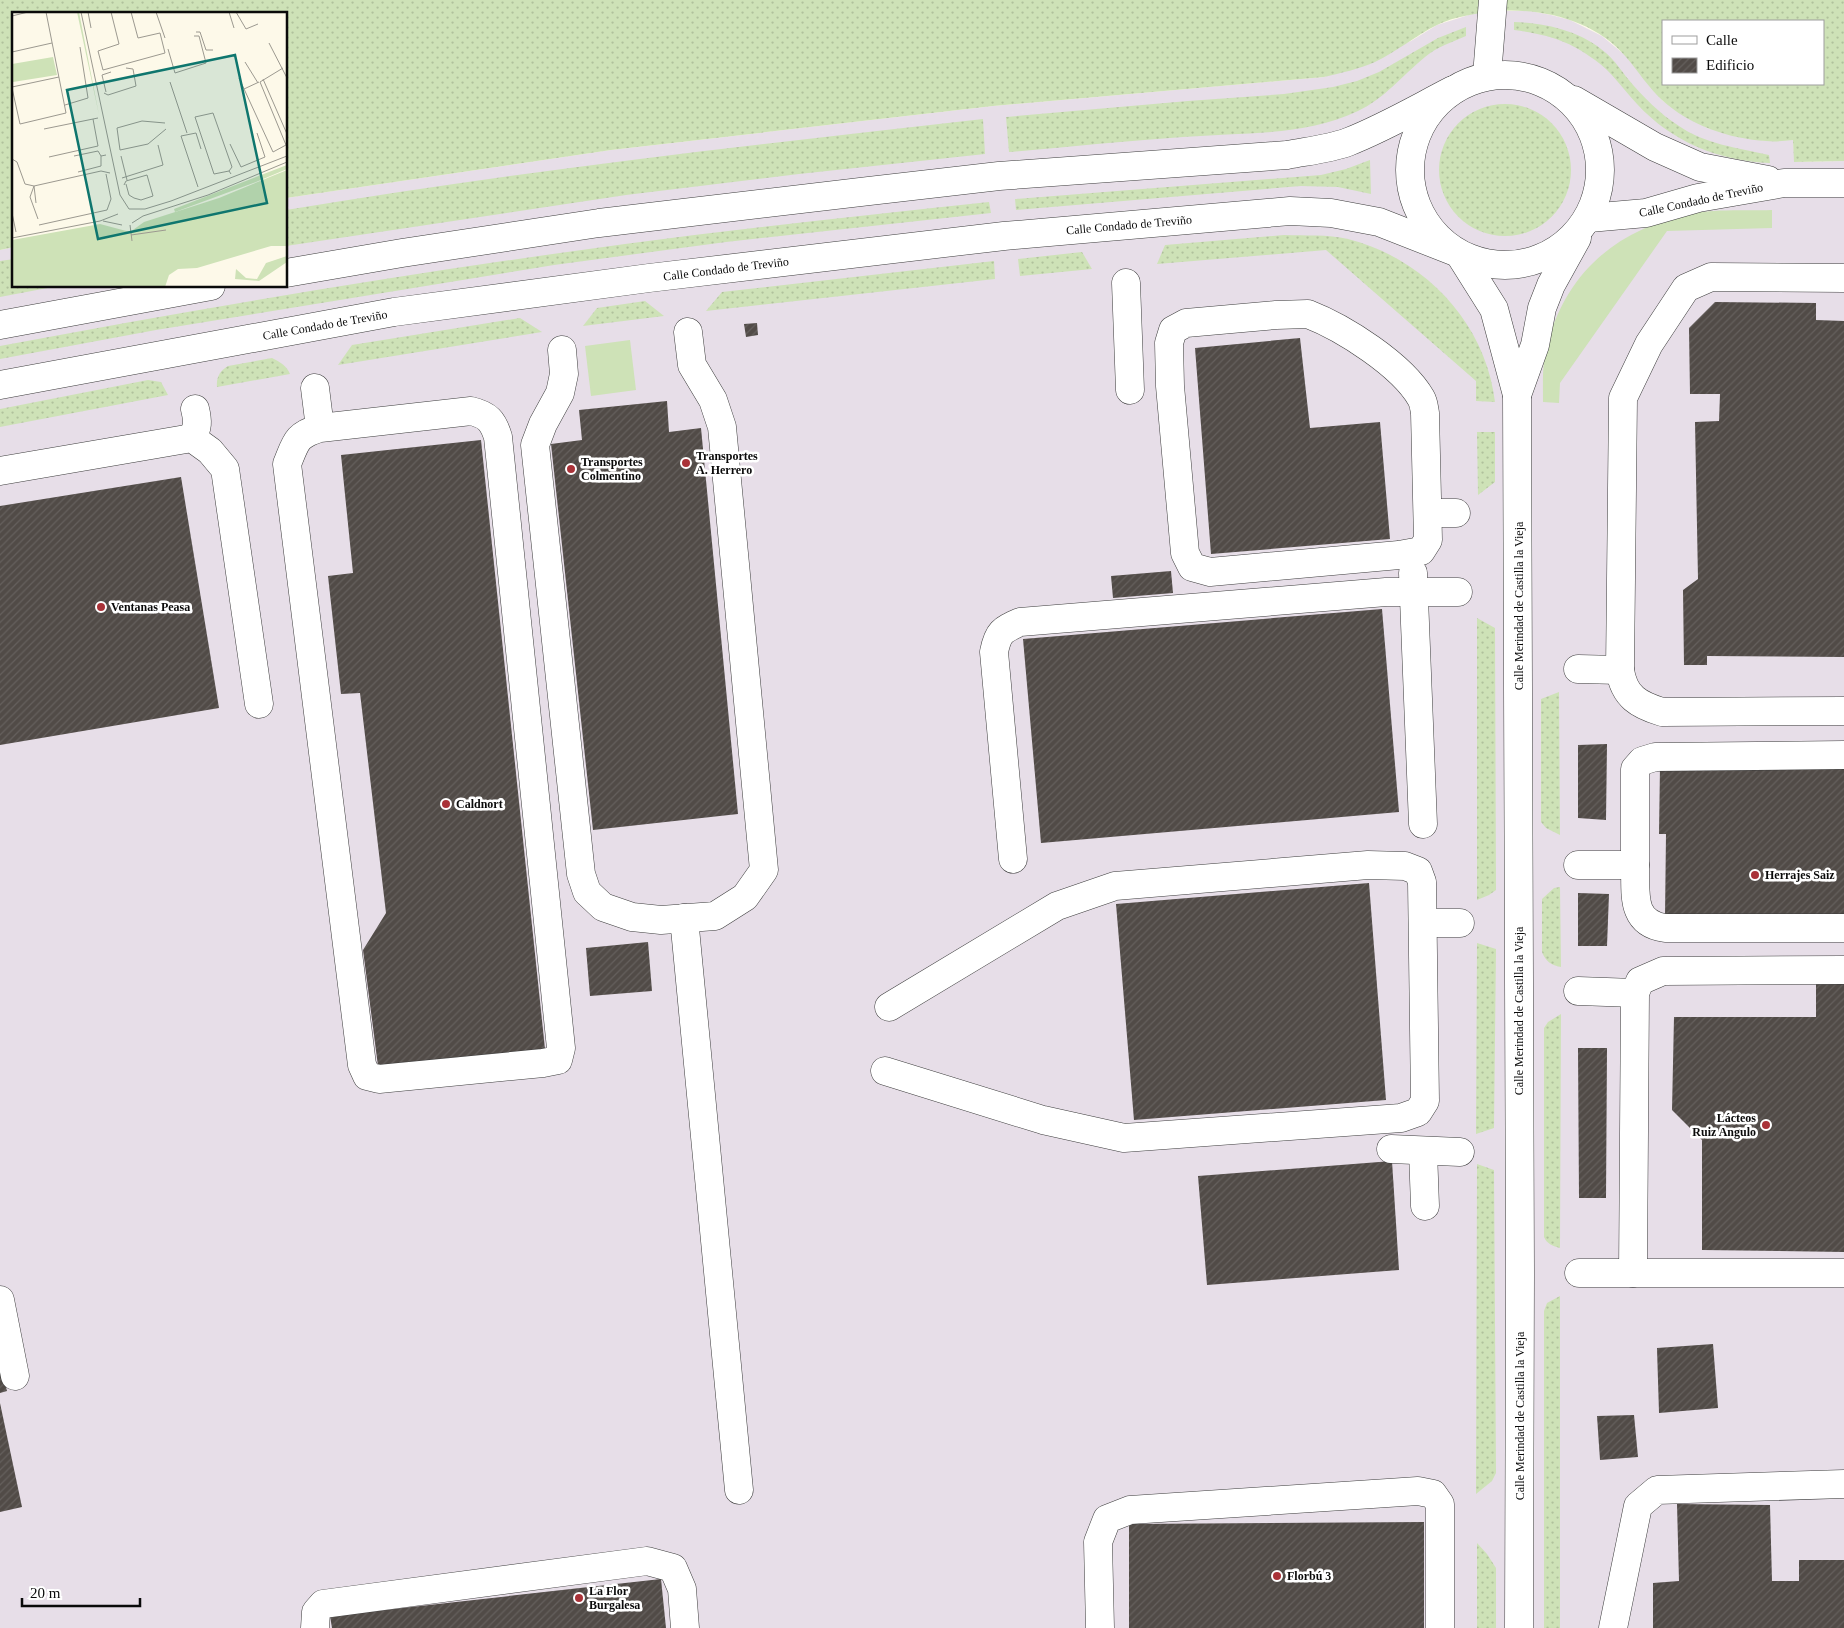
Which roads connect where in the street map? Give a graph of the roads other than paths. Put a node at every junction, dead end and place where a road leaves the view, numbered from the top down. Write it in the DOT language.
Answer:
graph roads {
  1 [pos="1493,0"];
  2 [pos="1488,76"];
  3 [pos="1453,90"];
  4 [pos="1561,92"];
  5 [pos="1784,183"];
  6 [pos="1844,183"];
  7 [pos="1586,222"];
  8 [pos="1456,253"];
  9 [pos="288,273"];
  10 [pos="1844,278"];
  11 [pos="1126,283"];
  12 [pos="200,288"];
  13 [pos="0,325"];
  14 [pos="688,332"];
  15 [pos="562,350"];
  16 [pos="0,385"];
  17 [pos="315,388"];
  18 [pos="1130,390"];
  19 [pos="1517,395"];
  20 [pos="195,409"];
  21 [pos="320,428"];
  22 [pos="192,438"];
  23 [pos="0,471"];
  24 [pos="1456,512"];
  25 [pos="1428,513"];
  26 [pos="1412,553"];
  27 [pos="1414,592"];
  28 [pos="1458,592"];
  29 [pos="1578,669"];
  30 [pos="1620,670"];
  31 [pos="259,704"];
  32 [pos="1844,711"];
  33 [pos="1844,755"];
  34 [pos="1423,824"];
  35 [pos="1013,859"];
  36 [pos="1578,865"];
  37 [pos="1635,865"];
  38 [pos="684,918"];
  39 [pos="1423,923"];
  40 [pos="1460,923"];
  41 [pos="1844,928"];
  42 [pos="1844,970"];
  43 [pos="1578,992"];
  44 [pos="1636,993"];
  45 [pos="889,1008"];
  46 [pos="885,1071"];
  47 [pos="1391,1149"];
  48 [pos="1423,1151"];
  49 [pos="1460,1152"];
  50 [pos="1425,1206"];
  51 [pos="1633,1272"];
  52 [pos="1579,1273"];
  53 [pos="1844,1273"];
  54 [pos="0,1300"];
  55 [pos="15,1376"];
  56 [pos="1844,1484"];
  57 [pos="739,1490"];
  58 [pos="315,1628"];
  59 [pos="685,1628"];
  60 [pos="1100,1628"];
  61 [pos="1440,1628"];
  62 [pos="1519,1628"];
  63 [pos="1613,1628"];
  1 -- 2 [label="street"];
  2 -- 3 [label="street, Calle Condado de Treviño"];
  2 -- 4 [label="street, Calle Condado de Treviño"];
  3 -- 8 [label="street"];
  3 -- 9 [label="street"];
  4 -- 5 [label="street, Calle Condado de Treviño"];
  4 -- 7 [label="street"];
  5 -- 6 [label="street, Calle Condado de Treviño"];
  5 -- 7 [label="street, Calle Condado de Treviño"];
  7 -- 8 [label="street, Calle Condado de Treviño"];
  7 -- 19 [label="street, Calle Merindad de Castilla la Vieja"];
  8 -- 16 [label="street, Calle Condado de Treviño"];
  8 -- 19 [label="street, Calle Merindad de Castilla la Vieja"];
  10 -- 30 [label="street"];
  11 -- 18 [label="street"];
  12 -- 13 [label="street"];
  14 -- 38 [label="street"];
  15 -- 38 [label="street"];
  17 -- 21 [label="street"];
  19 -- 62 [label="street, Calle Merindad de Castilla la Vieja"];
  20 -- 22 [label="street"];
  21 -- 21 [label="street"];
  22 -- 23 [label="street"];
  22 -- 31 [label="street"];
  24 -- 25 [label="street"];
  25 -- 26 [label="street"];
  25 -- 26 [label="street"];
  26 -- 27 [label="street"];
  27 -- 28 [label="street"];
  27 -- 34 [label="street"];
  27 -- 35 [label="street"];
  29 -- 30 [label="street"];
  30 -- 32 [label="street"];
  33 -- 37 [label="street"];
  36 -- 37 [label="street"];
  37 -- 41 [label="street"];
  38 -- 57 [label="street"];
  39 -- 40 [label="street"];
  39 -- 45 [label="street"];
  39 -- 46 [label="street"];
  42 -- 44 [label="street"];
  43 -- 44 [label="street"];
  44 -- 51 [label="street"];
  47 -- 48 [label="street"];
  48 -- 49 [label="street"];
  48 -- 50 [label="street"];
  51 -- 52 [label="street"];
  51 -- 53 [label="street"];
  54 -- 55 [label="street"];
  56 -- 63 [label="street"];
  58 -- 59 [label="street"];
  60 -- 61 [label="street"];
}
